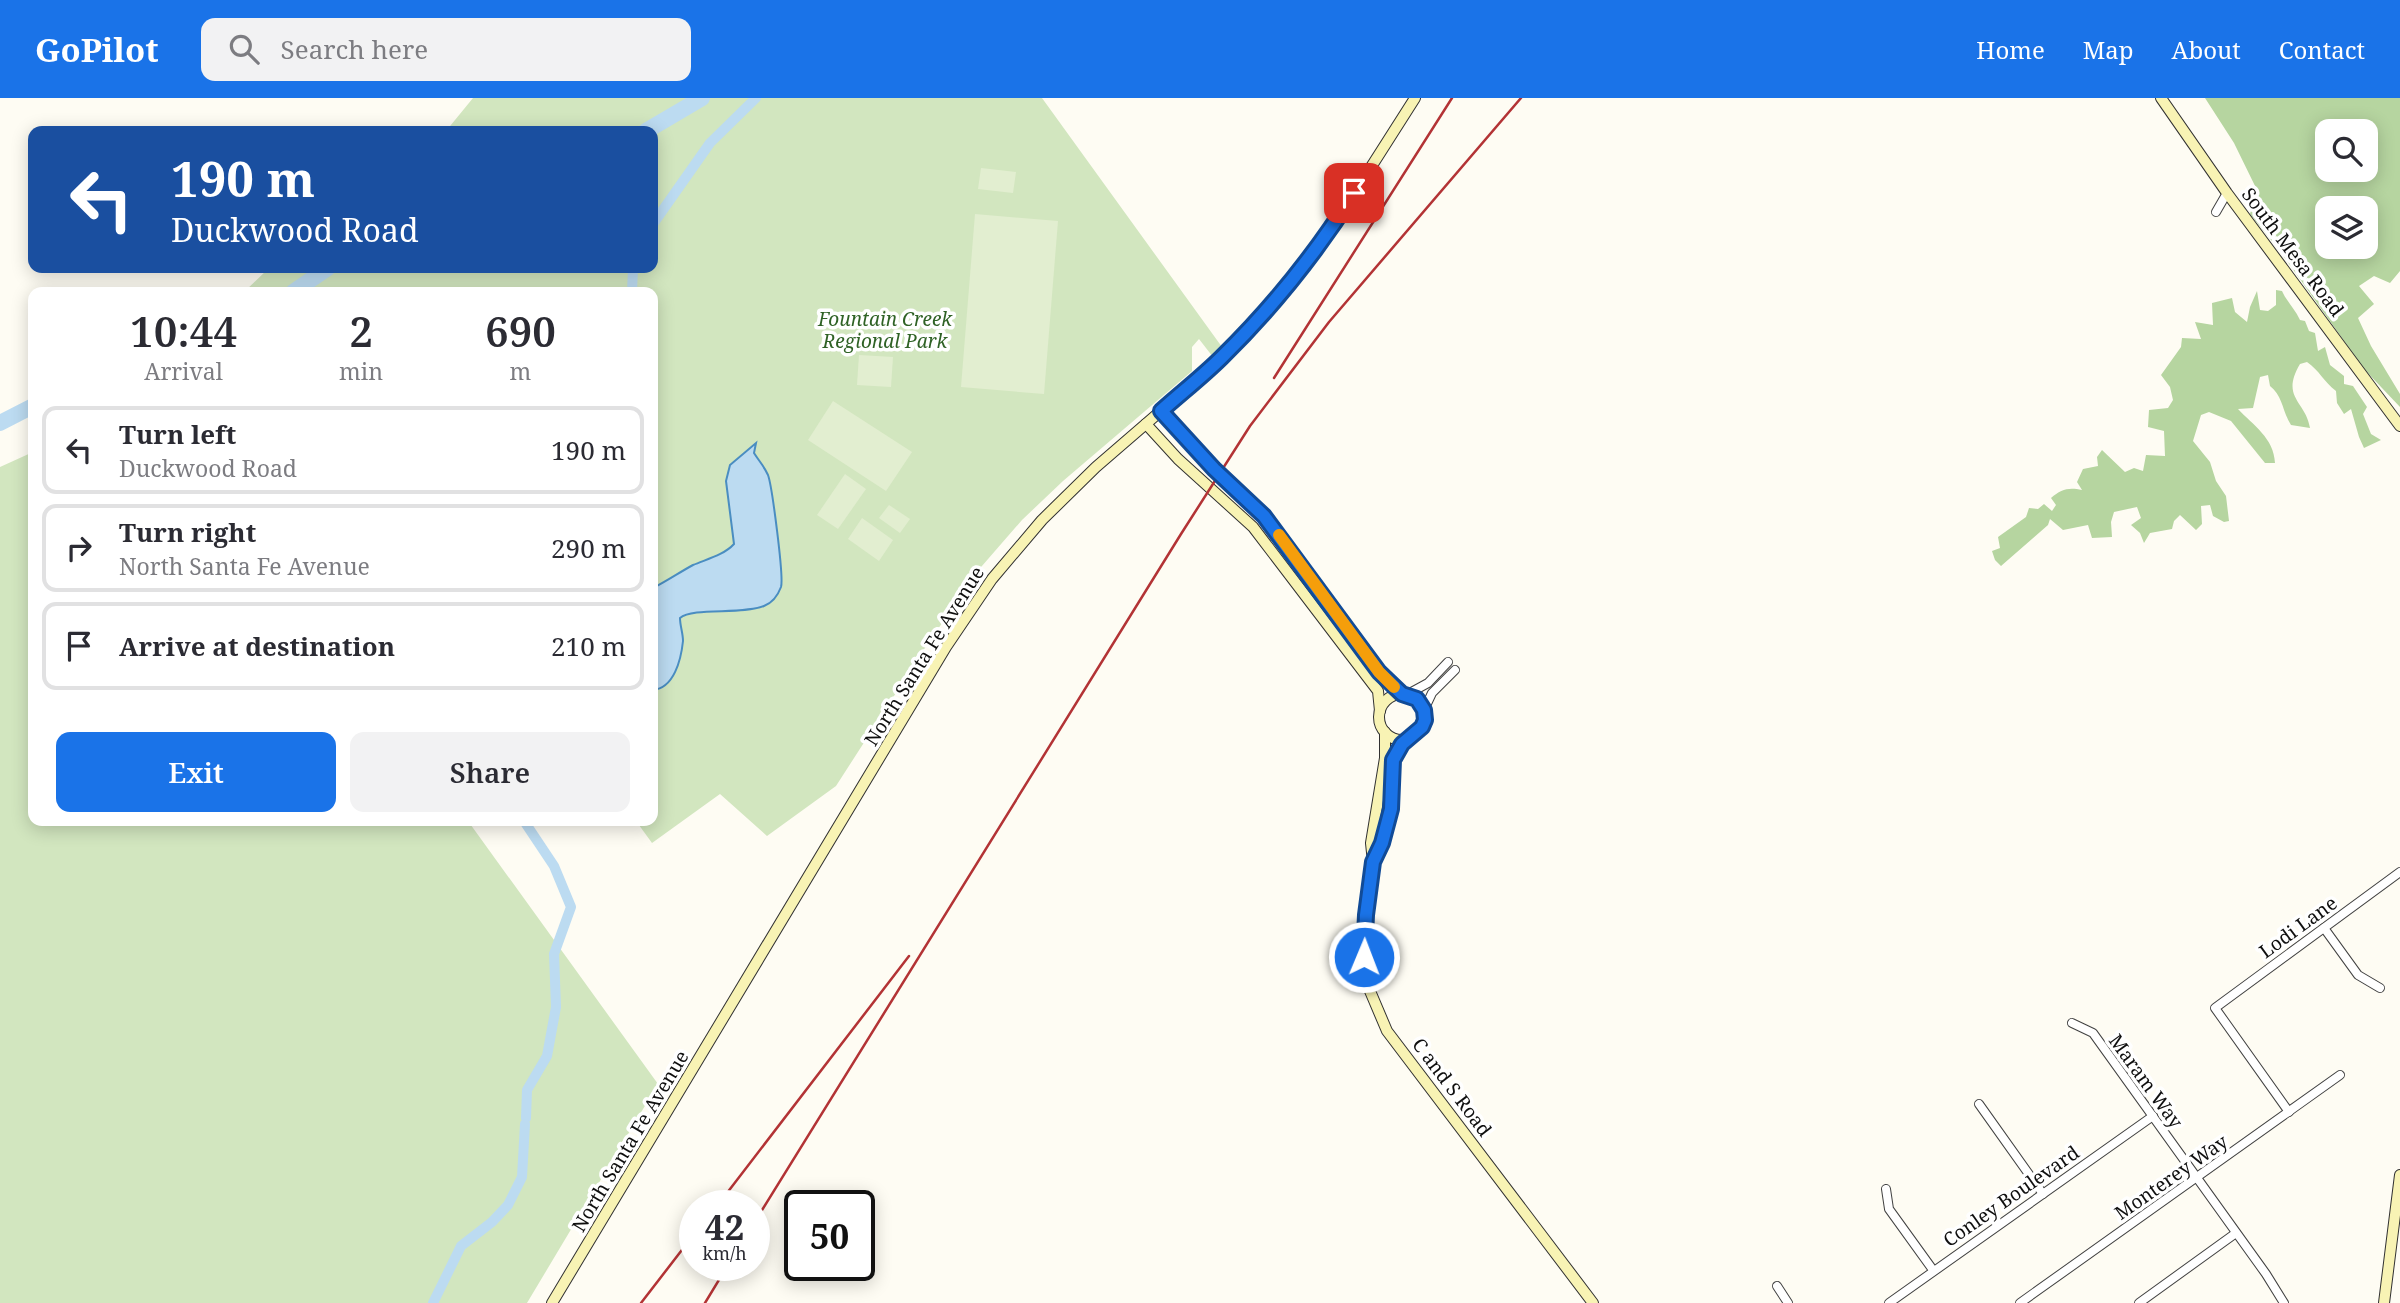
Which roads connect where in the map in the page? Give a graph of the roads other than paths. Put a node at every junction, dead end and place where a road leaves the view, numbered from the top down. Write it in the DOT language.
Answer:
graph roads {
  1 [pos="1415,98"];
  2 [pos="2161,98"];
  3 [pos="2227,193"];
  4 [pos="2216,212"];
  5 [pos="1161,411"];
  6 [pos="1146,424"];
  7 [pos="2400,426"];
  8 [pos="1447,662"];
  9 [pos="1455,670"];
  10 [pos="1404,694"];
  11 [pos="1424,710"];
  12 [pos="1380,711"];
  13 [pos="1385,732"];
  14 [pos="1412,738"];
  15 [pos="1373,862"];
  16 [pos="2400,872"];
  17 [pos="2324,928"];
  18 [pos="2380,988"];
  19 [pos="2072,1023"];
  20 [pos="2340,1075"];
  21 [pos="1979,1104"];
  22 [pos="2289,1112"];
  23 [pos="2152,1116"];
  24 [pos="2400,1175"];
  25 [pos="2197,1178"];
  26 [pos="1886,1189"];
  27 [pos="2043,1195"];
  28 [pos="2236,1233"];
  29 [pos="1933,1270"];
  30 [pos="1777,1286"];
  31 [pos="552,1303"];
  32 [pos="1593,1303"];
  33 [pos="1788,1303"];
  34 [pos="1889,1303"];
  35 [pos="2020,1303"];
  36 [pos="2139,1303"];
  37 [pos="2284,1303"];
  38 [pos="2384,1303"];
  1 -- 5 [label="main road, North Santa Fe Avenue"];
  2 -- 3 [label="main road, South Mesa Road"];
  3 -- 4 [label="street"];
  3 -- 7 [label="main road, South Mesa Road"];
  5 -- 6 [label="main road, North Santa Fe Avenue"];
  5 -- 10 [label="main road"];
  6 -- 12 [label="main road"];
  6 -- 31 [label="main road, North Santa Fe Avenue"];
  8 -- 10 [label="street"];
  9 -- 11 [label="street"];
  10 -- 11 [label="main road"];
  10 -- 12 [label="main road"];
  11 -- 14 [label="main road"];
  12 -- 13 [label="main road"];
  13 -- 14 [label="main road"];
  13 -- 15 [label="main road, C and S Road"];
  14 -- 15 [label="main road, C and S Road"];
  15 -- 32 [label="main road, C and S Road"];
  16 -- 17 [label="street, Lodi Lane"];
  17 -- 18 [label="street"];
  17 -- 22 [label="street, Lodi Lane"];
  19 -- 23 [label="street, Maram Way"];
  20 -- 22 [label="street, Monterey Way"];
  21 -- 27 [label="street"];
  22 -- 25 [label="street, Monterey Way"];
  23 -- 25 [label="street, Maram Way"];
  23 -- 27 [label="street, Conley Boulevard"];
  24 -- 38 [label="main road"];
  25 -- 28 [label="street, Maram Way"];
  25 -- 35 [label="street, Monterey Way"];
  26 -- 29 [label="street"];
  27 -- 29 [label="street, Conley Boulevard"];
  28 -- 36 [label="street"];
  28 -- 37 [label="street, Maram Way"];
  29 -- 34 [label="street, Conley Boulevard"];
  30 -- 33 [label="street"];
}
